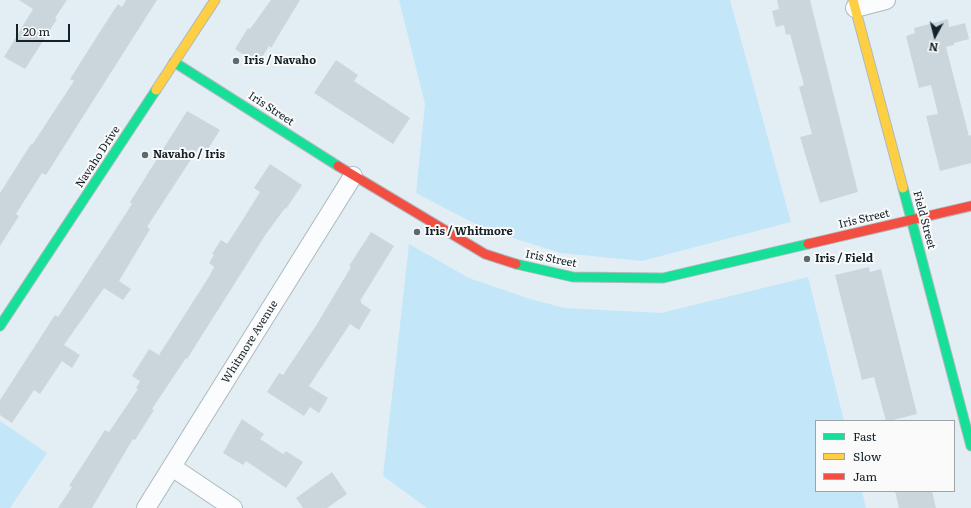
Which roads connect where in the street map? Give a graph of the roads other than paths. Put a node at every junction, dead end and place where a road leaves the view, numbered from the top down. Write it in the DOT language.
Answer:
graph roads {
  1 [pos="215,0"];
  2 [pos="886,0"];
  3 [pos="854,4"];
  4 [pos="174,62"];
  5 [pos="353,176"];
  6 [pos="971,206"];
  7 [pos="912,221"];
  8 [pos="0,326"];
  9 [pos="971,446"];
  10 [pos="172,467"];
  11 [pos="146,508"];
  12 [pos="233,508"];
  1 -- 4 [label="street, Navaho Drive"];
  2 -- 3 [label="street"];
  3 -- 7 [label="street, Field Street"];
  4 -- 5 [label="street, Iris Street"];
  4 -- 8 [label="street, Navaho Drive"];
  5 -- 7 [label="street, Iris Street"];
  5 -- 10 [label="street, Whitmore Avenue"];
  6 -- 7 [label="street, Iris Street"];
  7 -- 9 [label="street, Field Street"];
  10 -- 11 [label="street, Whitmore Avenue"];
  10 -- 12 [label="street"];
}
